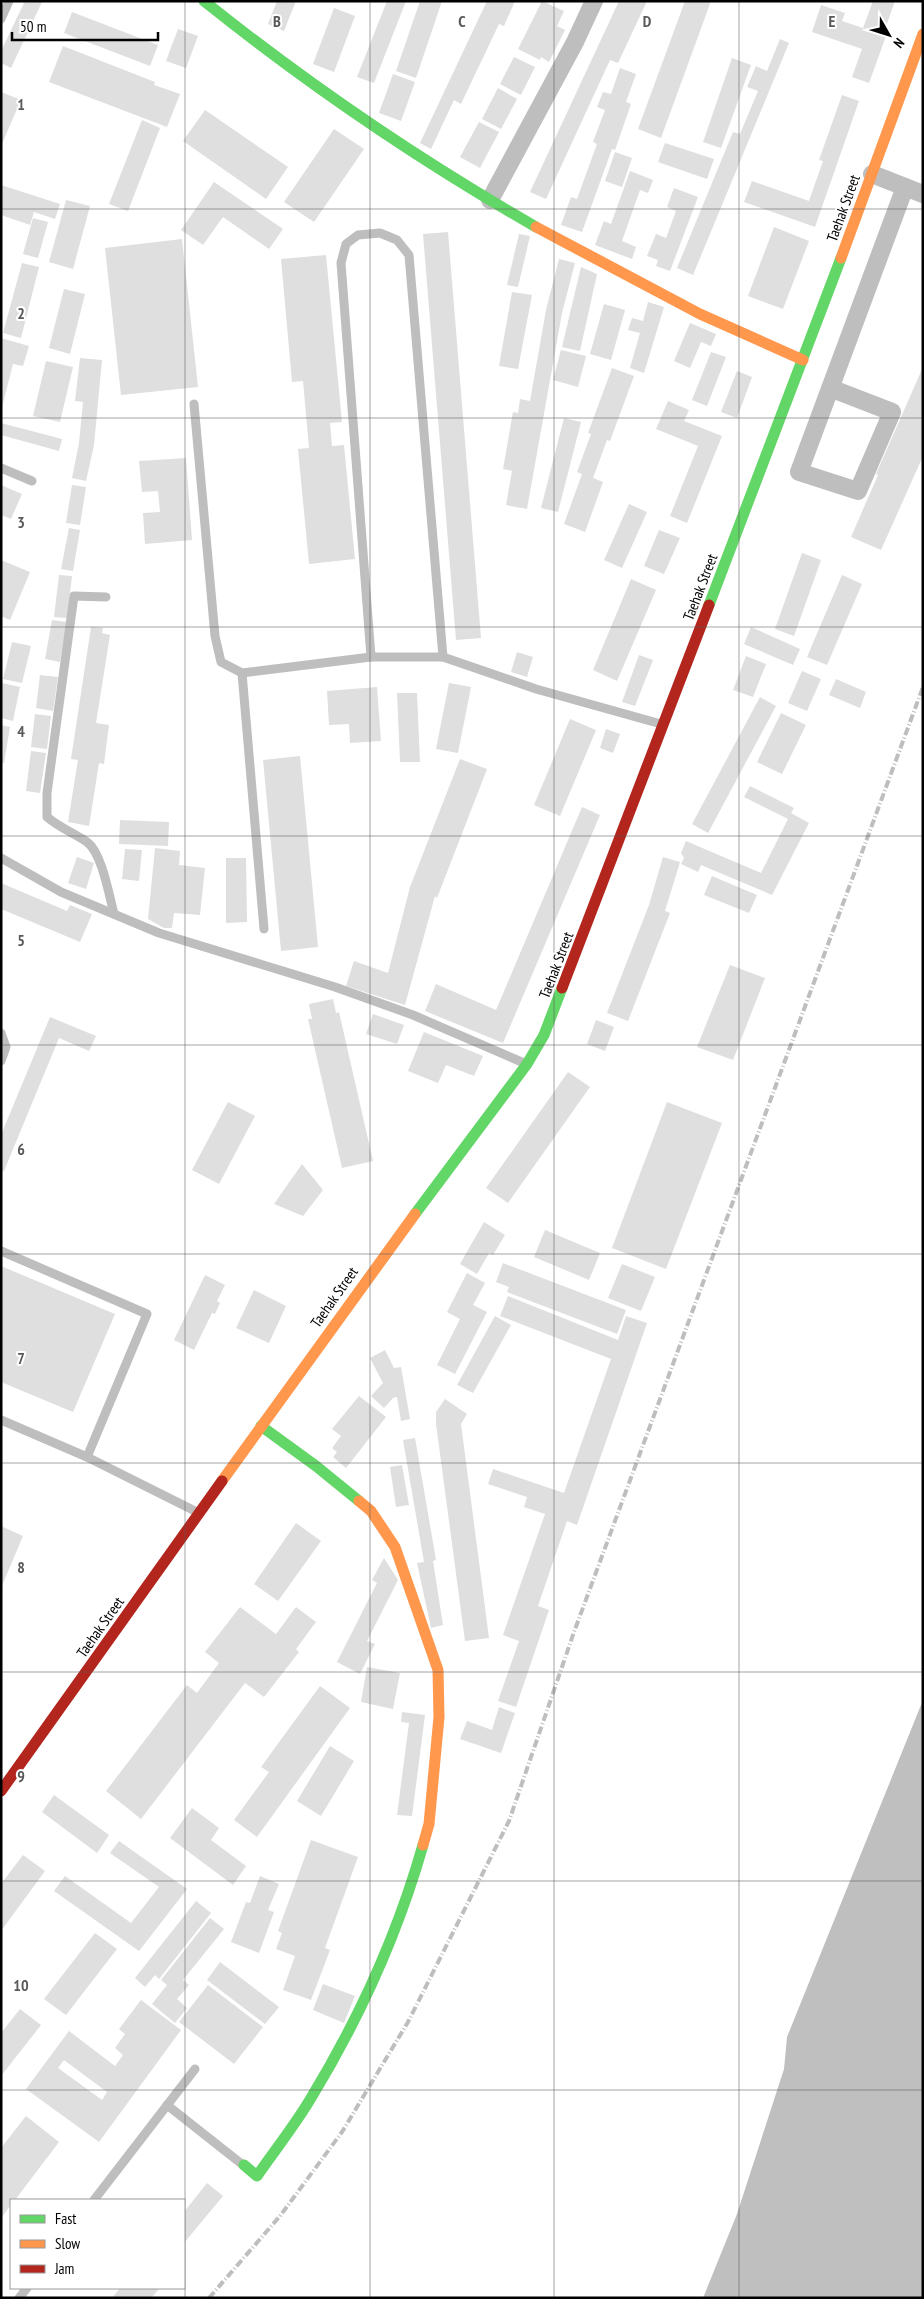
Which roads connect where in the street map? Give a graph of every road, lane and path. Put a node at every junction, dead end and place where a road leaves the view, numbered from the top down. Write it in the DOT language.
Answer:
graph roads {
  1 [pos="8,1"];
  2 [pos="204,1"];
  3 [pos="594,1"];
  4 [pos="1,19"];
  5 [pos="923,34"];
  6 [pos="872,174"];
  7 [pos="905,187"];
  8 [pos="923,194"];
  9 [pos="490,200"];
  10 [pos="803,360"];
  11 [pos="830,388"];
  12 [pos="194,404"];
  13 [pos="1,468"];
  14 [pos="32,481"];
  15 [pos="106,598"];
  16 [pos="443,657"];
  17 [pos="371,658"];
  18 [pos="242,673"];
  19 [pos="663,725"];
  20 [pos="1,858"];
  21 [pos="114,914"];
  22 [pos="264,928"];
  23 [pos="1,1033"];
  24 [pos="1,1061"];
  25 [pos="527,1064"];
  26 [pos="1,1251"];
  27 [pos="1,1420"];
  28 [pos="261,1426"];
  29 [pos="87,1457"];
  30 [pos="199,1513"];
  31 [pos="1,1791"];
  32 [pos="195,2070"];
  33 [pos="168,2104"];
  34 [pos="244,2166"];
  35 [pos="95,2199"];
  1 -- 4 [label="lane"];
  2 -- 9 [label="main road"];
  3 -- 9 [label="street"];
  5 -- 6 [label="main road, Taehak Street"];
  6 -- 7 [label="street"];
  6 -- 10 [label="main road, Taehak Street"];
  7 -- 8 [label="street"];
  7 -- 11 [label="street"];
  9 -- 10 [label="main road"];
  10 -- 19 [label="main road, Taehak Street"];
  11 -- 11 [label="street"];
  12 -- 18 [label="lane"];
  13 -- 14 [label="lane"];
  15 -- 21 [label="lane"];
  16 -- 17 [label="lane"];
  16 -- 17 [label="lane"];
  16 -- 19 [label="lane"];
  17 -- 18 [label="lane"];
  18 -- 22 [label="lane"];
  19 -- 25 [label="main road, Taehak Street"];
  20 -- 21 [label="lane"];
  21 -- 25 [label="lane"];
  23 -- 24 [label="lane"];
  25 -- 28 [label="main road, Taehak Street"];
  26 -- 29 [label="lane"];
  27 -- 29 [label="lane"];
  28 -- 30 [label="main road, Taehak Street"];
  28 -- 34 [label="main road"];
  29 -- 30 [label="lane"];
  30 -- 31 [label="main road, Taehak Street"];
  32 -- 33 [label="lane"];
  33 -- 34 [label="lane"];
  33 -- 35 [label="lane"];
}
